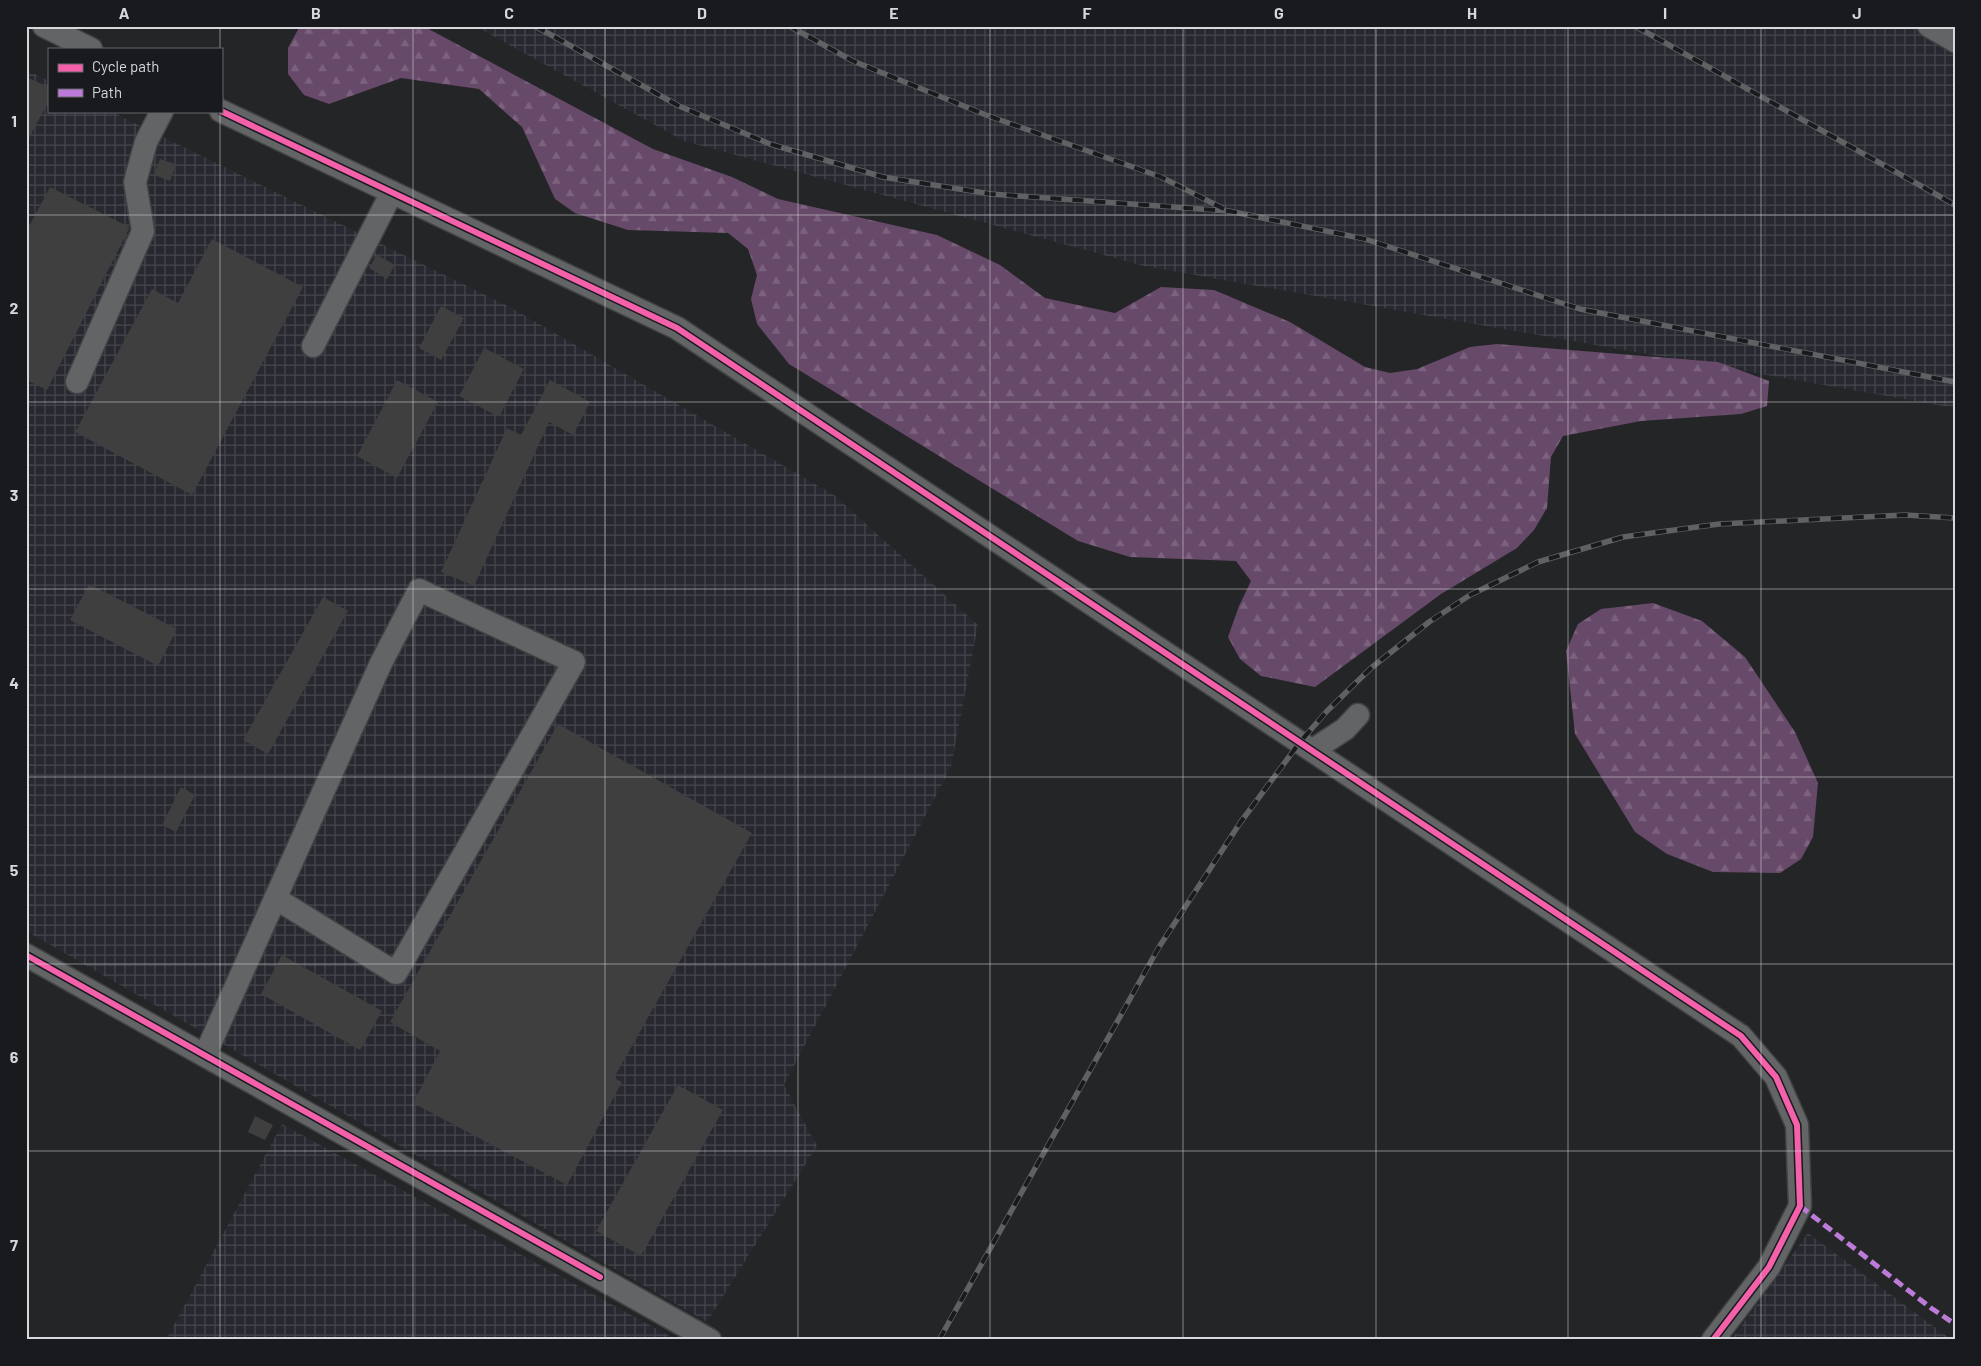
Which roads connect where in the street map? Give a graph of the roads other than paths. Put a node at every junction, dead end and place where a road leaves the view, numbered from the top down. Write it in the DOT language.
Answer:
graph roads {
  1 [pos="44,26"];
  2 [pos="1929,26"];
  3 [pos="1955,41"];
  4 [pos="89,48"];
  5 [pos="222,111"];
  6 [pos="161,112"];
  7 [pos="392,192"];
  8 [pos="313,346"];
  9 [pos="77,382"];
  10 [pos="1358,715"];
  11 [pos="1313,750"];
  12 [pos="275,898"];
  13 [pos="26,955"];
  14 [pos="204,1055"];
  15 [pos="710,1340"];
  16 [pos="1713,1340"];
  1 -- 4 [label="street"];
  2 -- 3 [label="street"];
  5 -- 7 [label="street"];
  6 -- 9 [label="street"];
  7 -- 8 [label="street"];
  7 -- 11 [label="street"];
  10 -- 11 [label="street"];
  11 -- 16 [label="street"];
  12 -- 12 [label="street"];
  12 -- 14 [label="street"];
  13 -- 14 [label="street"];
  14 -- 15 [label="street"];
}
